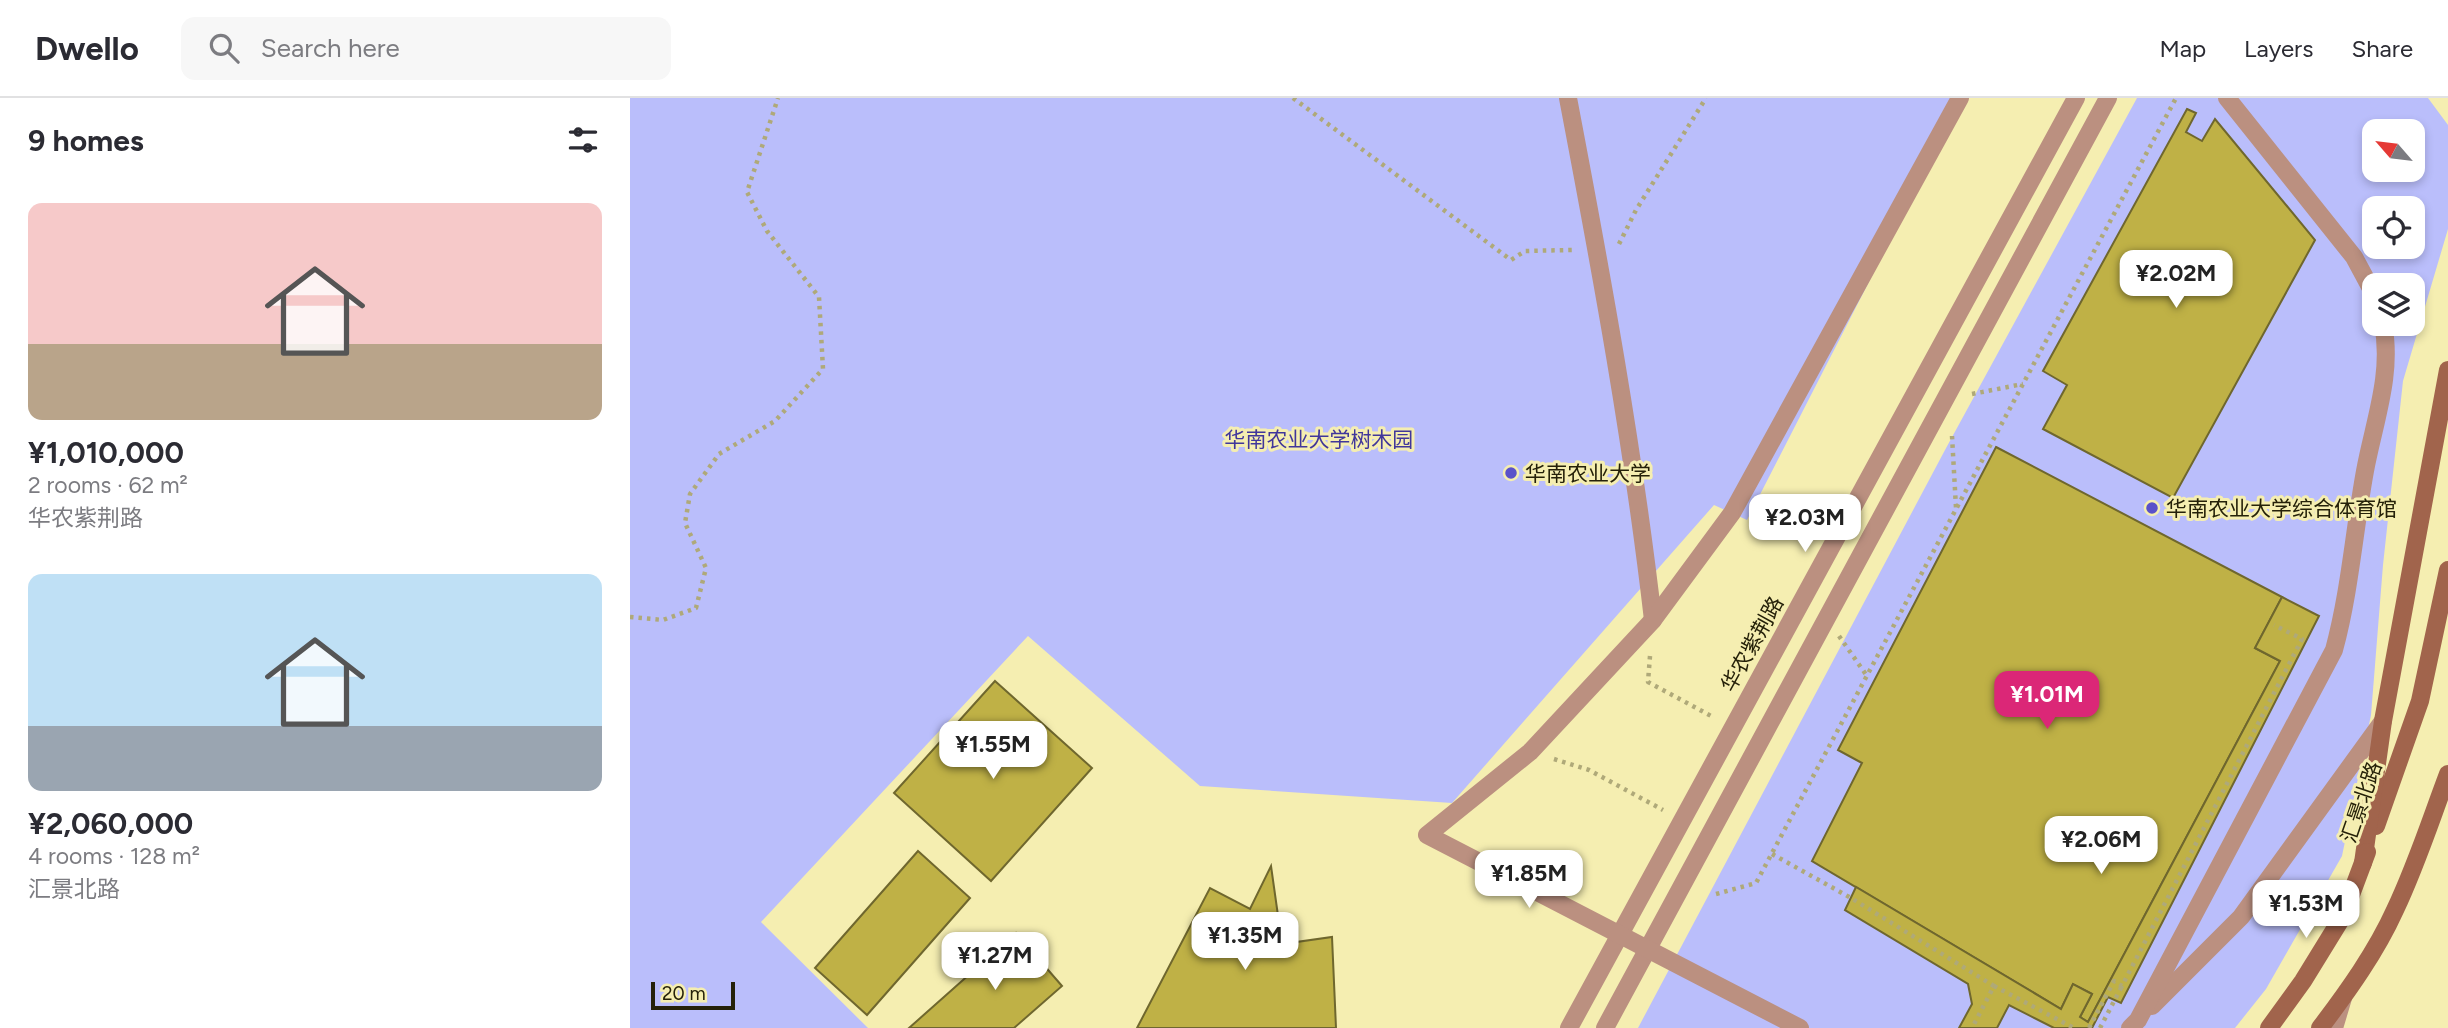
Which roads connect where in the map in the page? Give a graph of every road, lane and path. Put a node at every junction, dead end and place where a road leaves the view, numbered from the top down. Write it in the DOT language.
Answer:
graph roads {
  1 [pos="778,98"];
  2 [pos="1293,98"];
  3 [pos="1568,98"];
  4 [pos="1706,98"];
  5 [pos="1960,98"];
  6 [pos="2076,98"];
  7 [pos="2108,98"];
  8 [pos="2176,98"];
  9 [pos="2227,98"];
  10 [pos="2363,273"];
  11 [pos="1602,276"];
  12 [pos="2385,336"];
  13 [pos="2448,370"];
  14 [pos="2023,384"];
  15 [pos="1967,395"];
  16 [pos="1952,424"];
  17 [pos="1956,509"];
  18 [pos="2448,570"];
  19 [pos="630,617"];
  20 [pos="1653,620"];
  21 [pos="2274,625"];
  22 [pos="1838,634"];
  23 [pos="1867,676"];
  24 [pos="1714,717"];
  25 [pos="2383,721"];
  26 [pos="1530,752"];
  27 [pos="2448,774"];
  28 [pos="1663,810"];
  29 [pos="1772,854"];
  30 [pos="2363,863"];
  31 [pos="1716,894"];
  32 [pos="1619,936"];
  33 [pos="1648,950"];
  34 [pos="1994,986"];
  35 [pos="2122,986"];
  36 [pos="2344,996"];
  37 [pos="2134,1024"];
  38 [pos="1569,1028"];
  39 [pos="1605,1028"];
  40 [pos="1800,1028"];
  41 [pos="1972,1028"];
  42 [pos="2074,1028"];
  43 [pos="2089,1028"];
  44 [pos="2100,1028"];
  45 [pos="2269,1028"];
  46 [pos="2320,1028"];
  47 [pos="2334,1028"];
  1 -- 19 [label="path"];
  2 -- 11 [label="path"];
  3 -- 11 [label="street"];
  4 -- 11 [label="path"];
  5 -- 20 [label="street"];
  6 -- 32 [label="street, 华农紫荆路"];
  7 -- 33 [label="street"];
  8 -- 14 [label="path"];
  9 -- 10 [label="street"];
  11 -- 20 [label="street"];
  12 -- 37 [label="street"];
  13 -- 25 [label="street"];
  14 -- 15 [label="path"];
  14 -- 17 [label="path"];
  16 -- 17 [label="path"];
  17 -- 23 [label="path"];
  18 -- 30 [label="street, 汇景北路"];
  20 -- 24 [label="path"];
  20 -- 26 [label="street"];
  21 -- 35 [label="path"];
  22 -- 23 [label="path"];
  23 -- 29 [label="path"];
  25 -- 30 [label="street"];
  25 -- 37 [label="street"];
  26 -- 28 [label="path"];
  26 -- 32 [label="street"];
  27 -- 36 [label="street"];
  29 -- 31 [label="path"];
  29 -- 34 [label="path"];
  30 -- 45 [label="street, 汇景北路"];
  32 -- 33 [label="street"];
  32 -- 38 [label="street, 华农紫荆路"];
  33 -- 39 [label="street"];
  33 -- 40 [label="street"];
  34 -- 41 [label="path"];
  34 -- 42 [label="path"];
  35 -- 43 [label="path"];
  35 -- 44 [label="path"];
  36 -- 46 [label="street"];
  36 -- 47 [label="street"];
}
